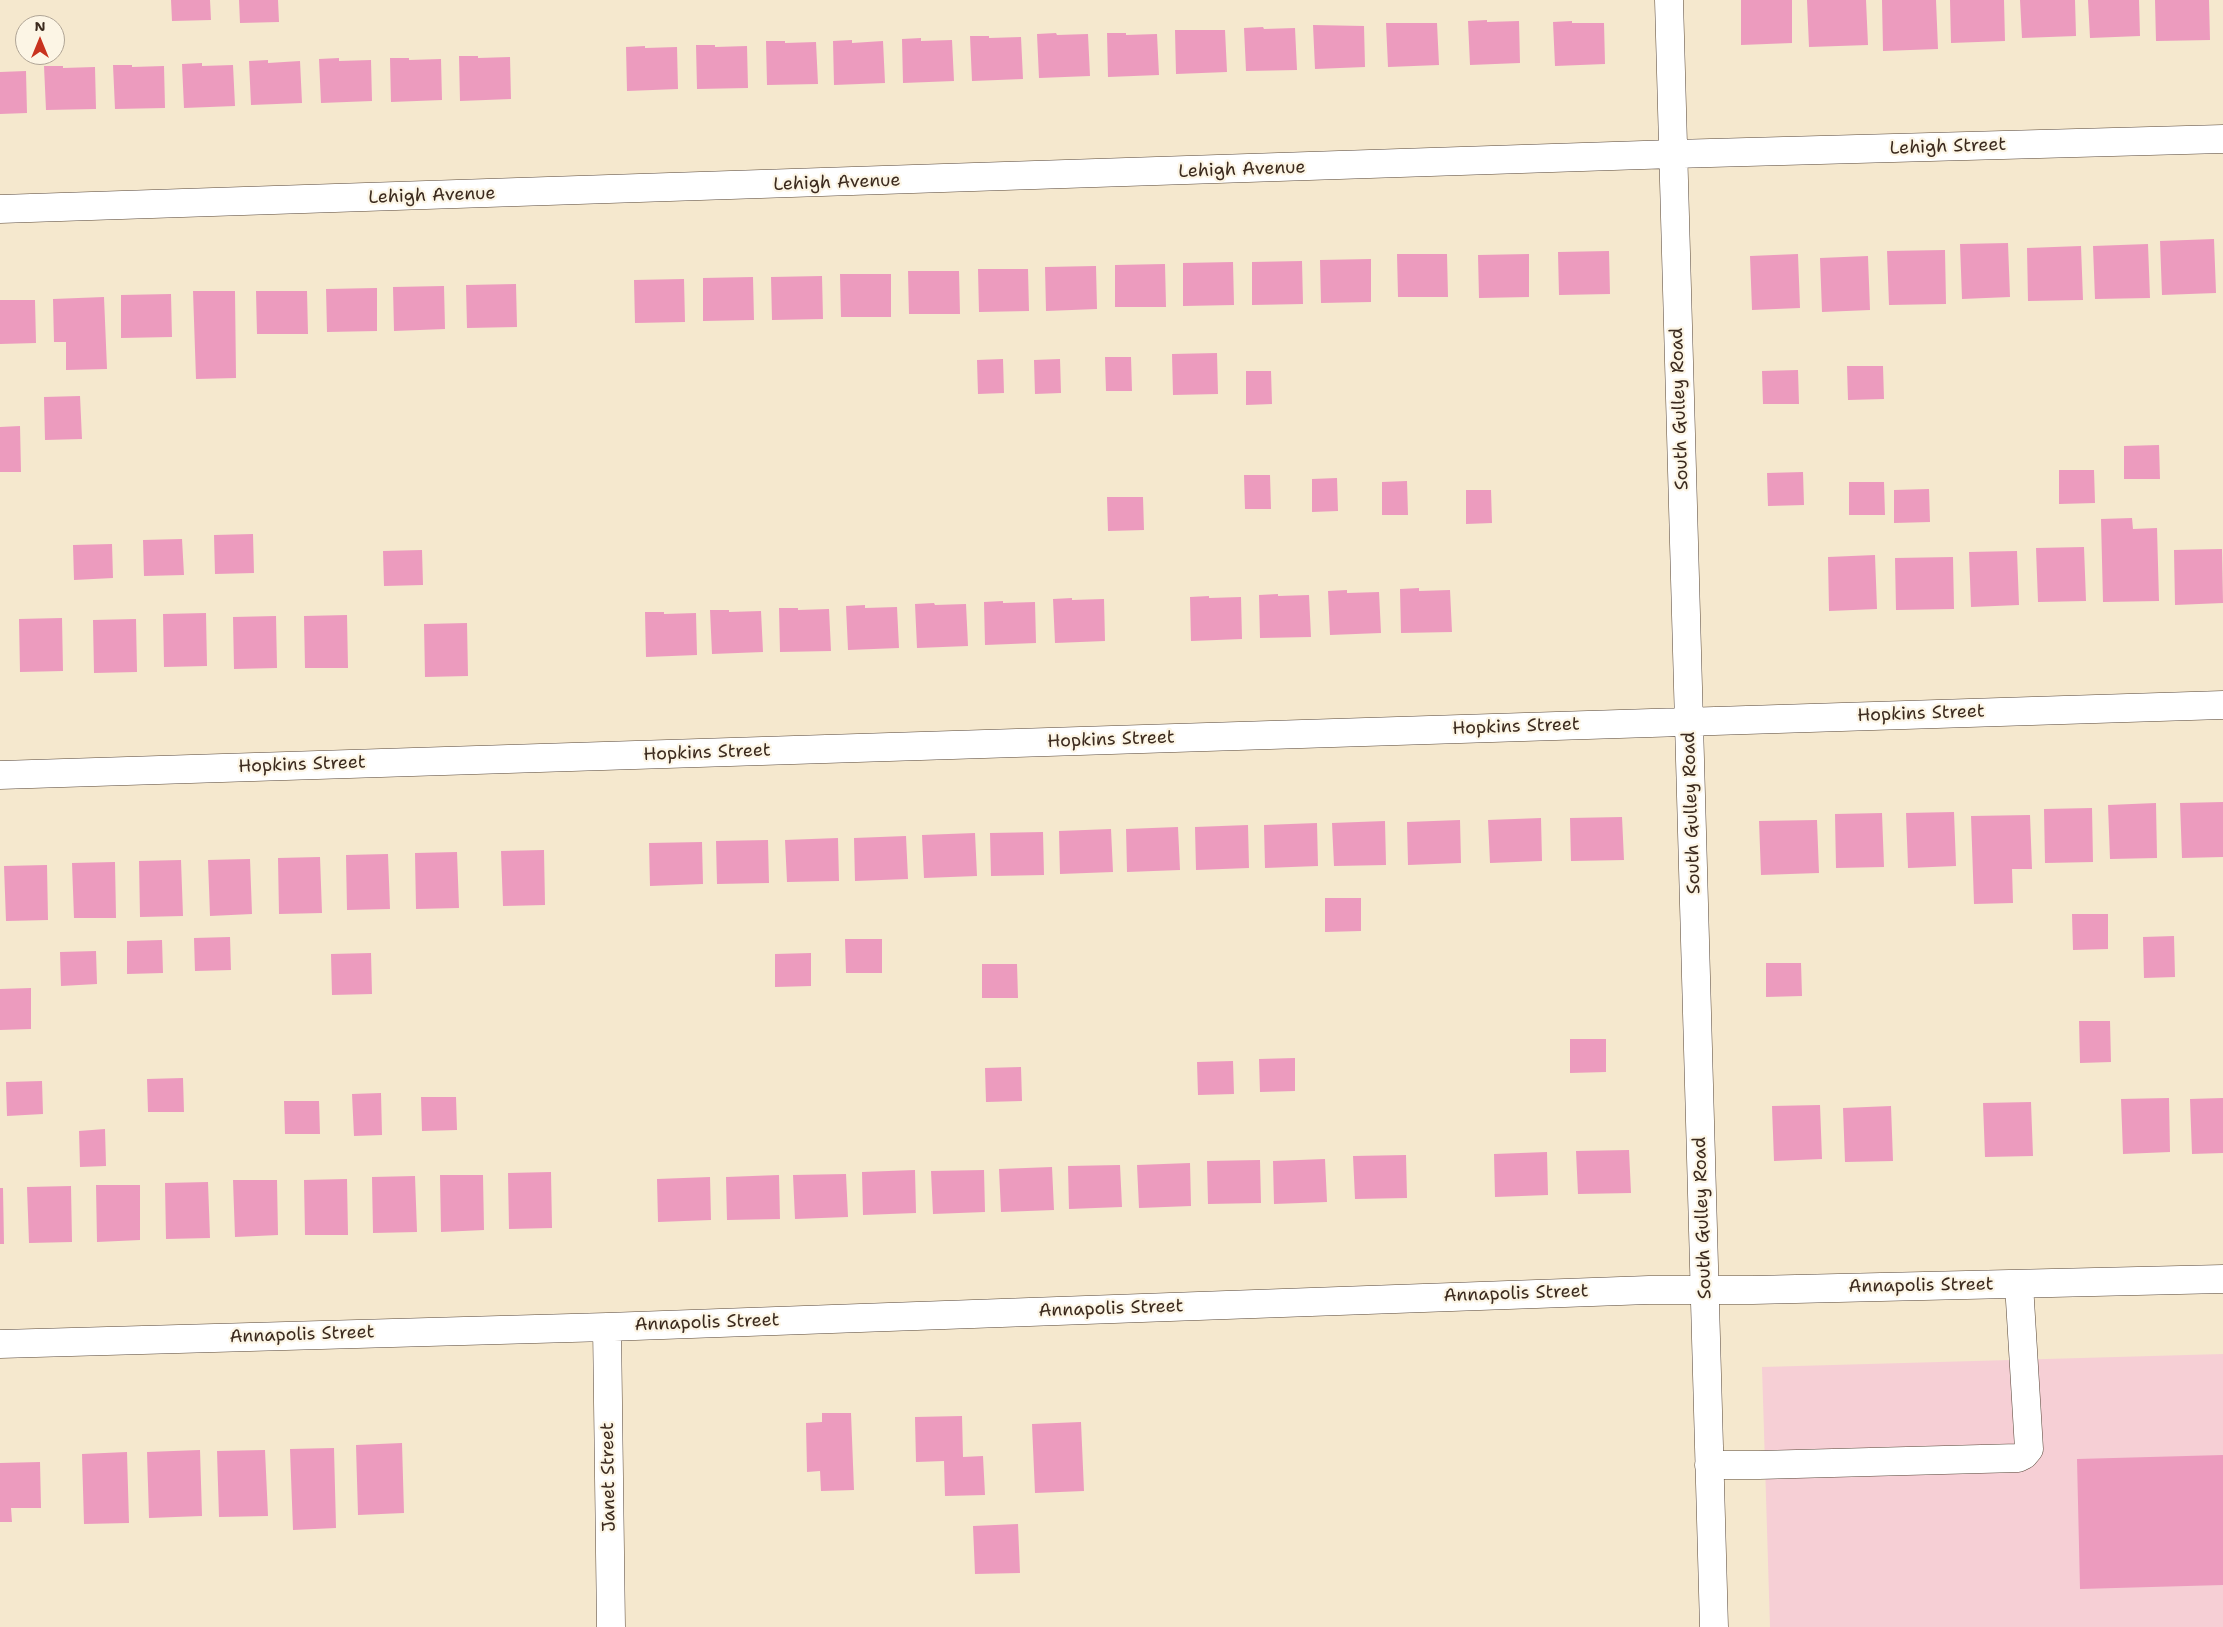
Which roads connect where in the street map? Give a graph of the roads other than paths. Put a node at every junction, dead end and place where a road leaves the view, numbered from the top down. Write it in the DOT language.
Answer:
graph roads {
  1 [pos="1669,0"];
  2 [pos="2223,139"];
  3 [pos="1674,154"];
  4 [pos="0,209"];
  5 [pos="2223,706"];
  6 [pos="1689,721"];
  7 [pos="0,775"];
  8 [pos="2223,1279"];
  9 [pos="2019,1284"];
  10 [pos="1705,1289"];
  11 [pos="607,1327"];
  12 [pos="0,1344"];
  13 [pos="1709,1465"];
  14 [pos="611,1627"];
  15 [pos="1714,1627"];
  1 -- 3 [label="street, South Gulley Road"];
  2 -- 3 [label="street, Lehigh Street"];
  3 -- 4 [label="street, Lehigh Avenue"];
  3 -- 6 [label="street, South Gulley Road"];
  5 -- 6 [label="street, Hopkins Street"];
  6 -- 7 [label="street, Hopkins Street"];
  6 -- 10 [label="street, South Gulley Road"];
  8 -- 9 [label="street, Annapolis Street"];
  9 -- 10 [label="street, Annapolis Street"];
  9 -- 13 [label="street"];
  10 -- 11 [label="street, Annapolis Street"];
  10 -- 13 [label="street, South Gulley Road"];
  11 -- 12 [label="street, Annapolis Street"];
  11 -- 14 [label="street, Janet Street"];
  13 -- 15 [label="street, South Gulley Road"];
}
